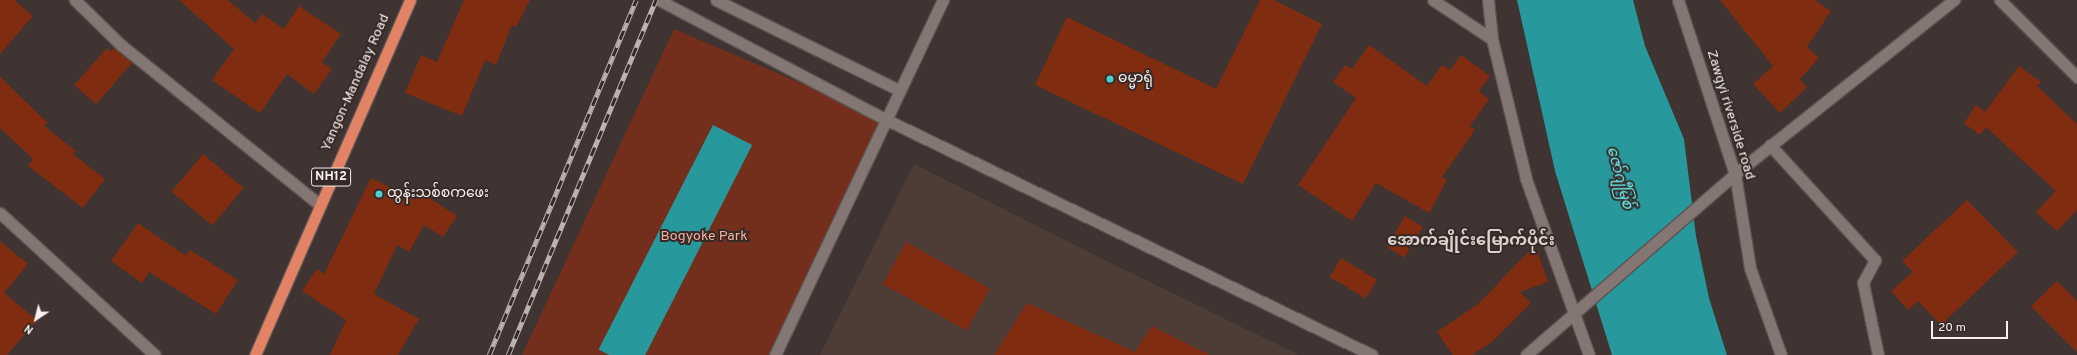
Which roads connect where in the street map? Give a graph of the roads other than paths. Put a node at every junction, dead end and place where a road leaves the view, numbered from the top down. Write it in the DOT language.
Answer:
graph roads {
  1 [pos="75,0"];
  2 [pos="410,0"];
  3 [pos="660,0"];
  4 [pos="716,0"];
  5 [pos="943,0"];
  6 [pos="1433,0"];
  7 [pos="1488,0"];
  8 [pos="1678,0"];
  9 [pos="1954,0"];
  10 [pos="2000,0"];
  11 [pos="1492,38"];
  12 [pos="2077,77"];
  13 [pos="899,90"];
  14 [pos="885,119"];
  15 [pos="1770,145"];
  16 [pos="1735,174"];
  17 [pos="319,204"];
  18 [pos="0,213"];
  19 [pos="1575,312"];
  20 [pos="155,355"];
  21 [pos="255,355"];
  22 [pos="775,355"];
  23 [pos="1372,355"];
  24 [pos="1526,355"];
  25 [pos="1589,355"];
  26 [pos="1781,355"];
  27 [pos="1878,355"];
  1 -- 17 [label="street"];
  2 -- 17 [label="highway, Yangon-Mandalay Road / NH12"];
  3 -- 14 [label="street"];
  4 -- 13 [label="street"];
  5 -- 13 [label="street"];
  6 -- 11 [label="street"];
  7 -- 11 [label="street"];
  8 -- 16 [label="street, Zawgyi riverside road"];
  9 -- 15 [label="street"];
  10 -- 12 [label="street"];
  11 -- 19 [label="street"];
  13 -- 14 [label="street"];
  14 -- 22 [label="street"];
  14 -- 23 [label="street"];
  15 -- 16 [label="street"];
  15 -- 27 [label="street"];
  16 -- 19 [label="street"];
  16 -- 26 [label="street, Zawgyi riverside road"];
  17 -- 21 [label="highway, Yangon-Mandalay Road / NH12"];
  18 -- 20 [label="street"];
  19 -- 24 [label="street"];
  19 -- 25 [label="street"];
}
